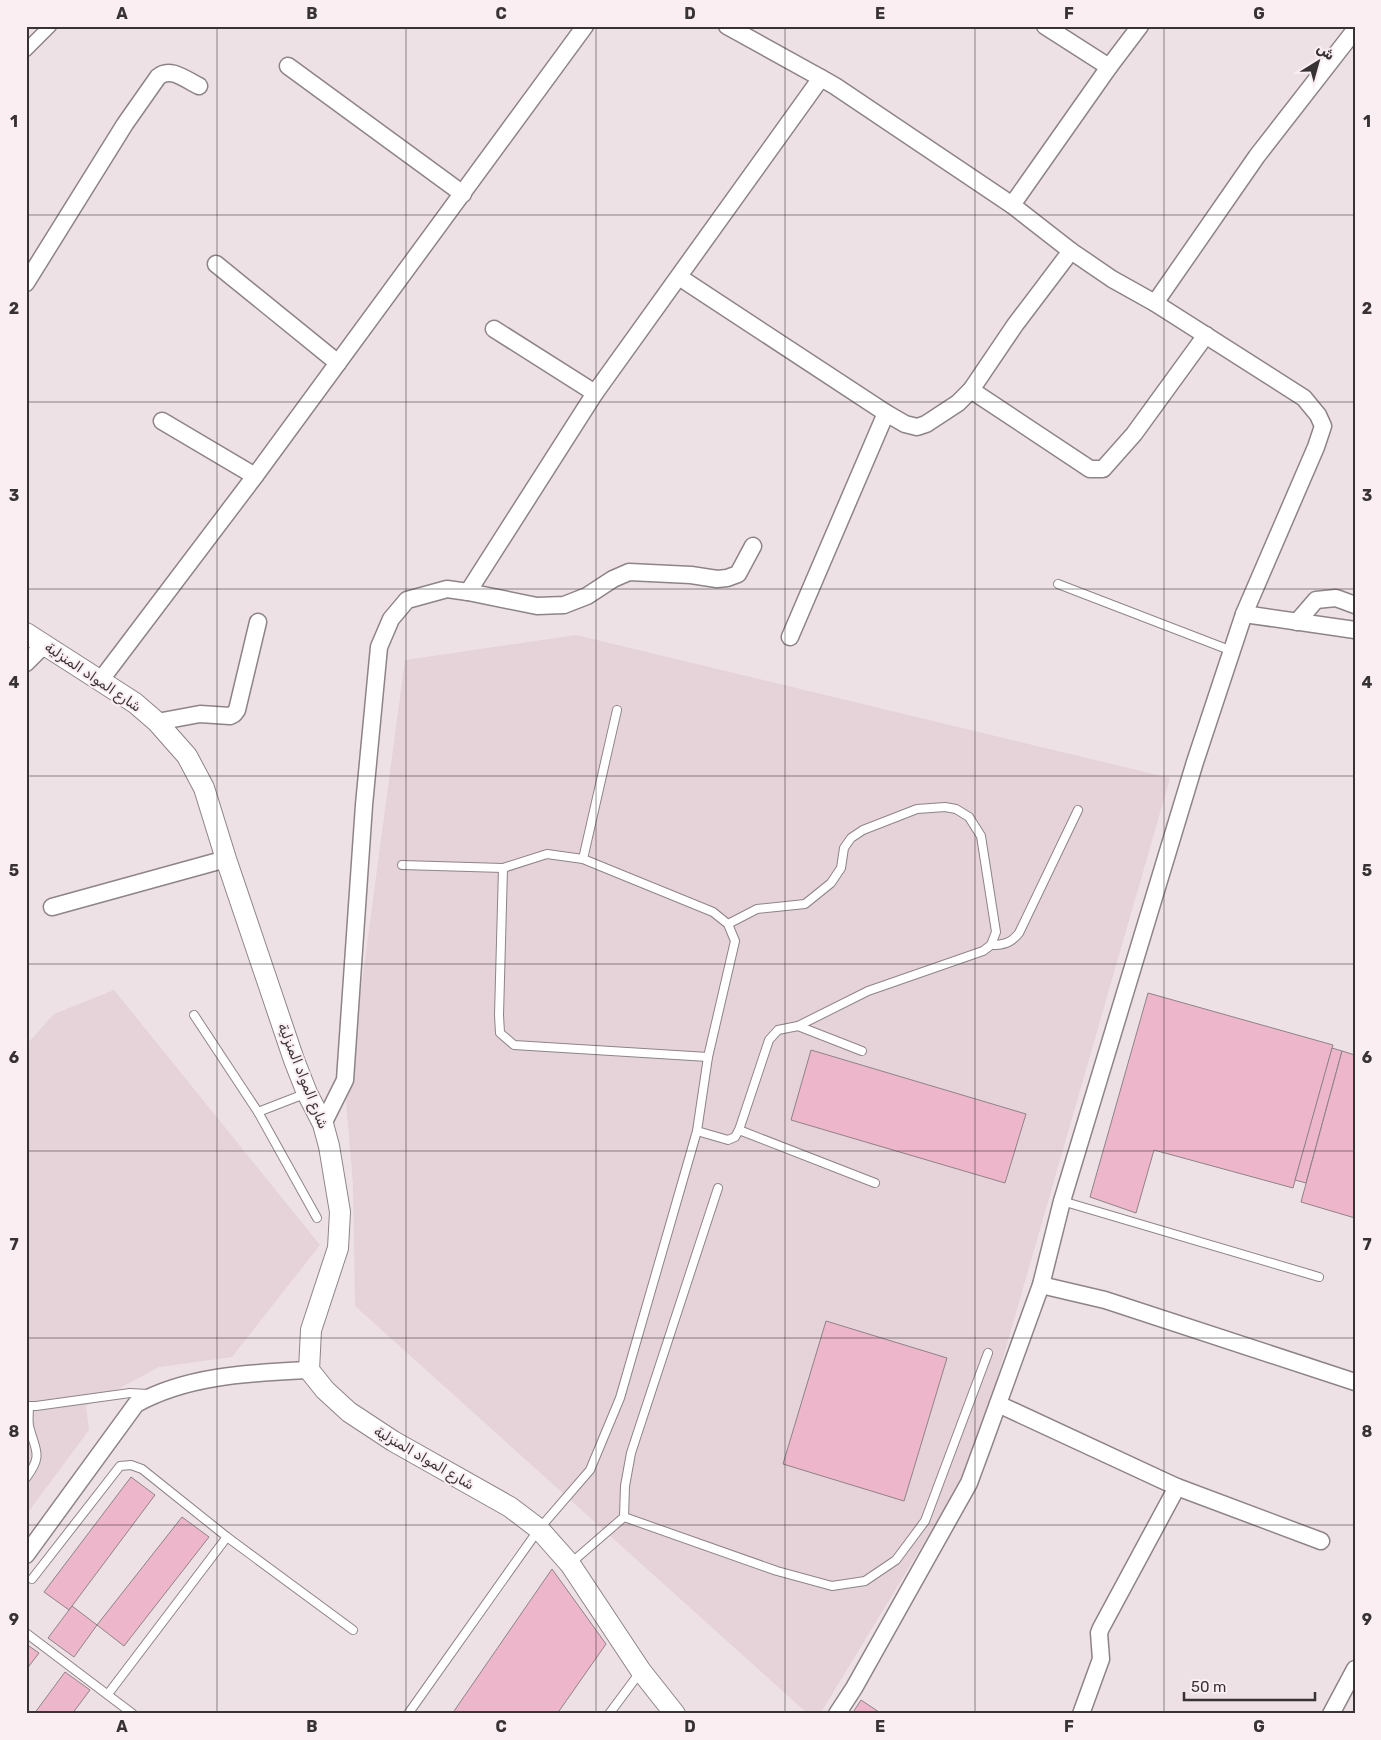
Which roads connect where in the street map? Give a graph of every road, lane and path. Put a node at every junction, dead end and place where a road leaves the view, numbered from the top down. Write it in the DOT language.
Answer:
graph roads {
  1 [pos="50,26"];
  2 [pos="585,26"];
  3 [pos="727,26"];
  4 [pos="1045,26"];
  5 [pos="1140,26"];
  6 [pos="1355,30"];
  7 [pos="26,50"];
  8 [pos="288,66"];
  9 [pos="1109,67"];
  10 [pos="821,78"];
  11 [pos="199,86"];
  12 [pos="462,194"];
  13 [pos="1012,205"];
  14 [pos="1071,251"];
  15 [pos="216,264"];
  16 [pos="679,277"];
  17 [pos="26,283"];
  18 [pos="1155,303"];
  19 [pos="494,329"];
  20 [pos="1206,335"];
  21 [pos="338,363"];
  22 [pos="971,390"];
  23 [pos="595,393"];
  24 [pos="886,413"];
  25 [pos="162,420"];
  26 [pos="255,476"];
  27 [pos="753,546"];
  28 [pos="1058,584"];
  29 [pos="468,592"];
  30 [pos="1355,605"];
  31 [pos="1244,614"];
  32 [pos="258,622"];
  33 [pos="1296,622"];
  34 [pos="1355,630"];
  35 [pos="26,633"];
  36 [pos="790,637"];
  37 [pos="44,645"];
  38 [pos="1232,651"];
  39 [pos="26,663"];
  40 [pos="100,681"];
  41 [pos="617,710"];
  42 [pos="157,722"];
  43 [pos="1078,810"];
  44 [pos="226,859"];
  45 [pos="583,859"];
  46 [pos="402,866"];
  47 [pos="503,868"];
  48 [pos="52,907"];
  49 [pos="728,924"];
  50 [pos="991,945"];
  51 [pos="194,1015"];
  52 [pos="798,1026"];
  53 [pos="862,1051"];
  54 [pos="708,1057"];
  55 [pos="306,1093"];
  56 [pos="258,1112"];
  57 [pos="323,1124"];
  58 [pos="739,1130"];
  59 [pos="696,1131"];
  60 [pos="875,1183"];
  61 [pos="718,1188"];
  62 [pos="1062,1201"];
  63 [pos="317,1218"];
  64 [pos="1319,1277"];
  65 [pos="1041,1285"];
  66 [pos="988,1353"];
  67 [pos="309,1370"];
  68 [pos="1355,1382"];
  69 [pos="155,1394"];
  70 [pos="998,1404"];
  71 [pos="27,1406"];
  72 [pos="28,1426"];
  73 [pos="26,1478"];
  74 [pos="1177,1486"];
  75 [pos="624,1517"];
  76 [pos="539,1529"];
  77 [pos="228,1537"];
  78 [pos="1321,1541"];
  79 [pos="26,1555"];
  80 [pos="570,1564"];
  81 [pos="32,1579"];
  82 [pos="354,1630"];
  83 [pos="26,1632"];
  84 [pos="1355,1669"];
  85 [pos="641,1671"];
  86 [pos="108,1694"];
  87 [pos="133,1714"];
  88 [pos="408,1714"];
  89 [pos="609,1714"];
  90 [pos="674,1714"];
  91 [pos="837,1714"];
  92 [pos="1081,1714"];
  93 [pos="1331,1714"];
  1 -- 7 [label="street"];
  2 -- 12 [label="street"];
  3 -- 10 [label="street"];
  4 -- 9 [label="street"];
  5 -- 9 [label="street"];
  6 -- 18 [label="street"];
  8 -- 12 [label="street"];
  9 -- 13 [label="street"];
  10 -- 13 [label="street"];
  10 -- 16 [label="street"];
  11 -- 17 [label="street"];
  12 -- 21 [label="street"];
  13 -- 14 [label="street"];
  14 -- 18 [label="street"];
  14 -- 22 [label="street"];
  15 -- 21 [label="street"];
  16 -- 23 [label="street"];
  16 -- 24 [label="street"];
  18 -- 20 [label="street"];
  19 -- 23 [label="street"];
  20 -- 22 [label="street"];
  20 -- 31 [label="street"];
  21 -- 26 [label="street"];
  22 -- 24 [label="street"];
  23 -- 29 [label="street"];
  24 -- 36 [label="street"];
  25 -- 26 [label="street"];
  26 -- 40 [label="street"];
  27 -- 29 [label="street"];
  28 -- 38 [label="lane"];
  29 -- 57 [label="street"];
  30 -- 33 [label="street"];
  31 -- 33 [label="street"];
  31 -- 38 [label="street"];
  32 -- 42 [label="street"];
  33 -- 34 [label="street"];
  35 -- 37 [label="street, شارع المواد المنزلية"];
  37 -- 39 [label="street"];
  37 -- 40 [label="street, شارع المواد المنزلية"];
  38 -- 62 [label="street"];
  40 -- 42 [label="street, شارع المواد المنزلية"];
  41 -- 45 [label="lane"];
  42 -- 44 [label="street, شارع المواد المنزلية"];
  43 -- 50 [label="lane"];
  44 -- 48 [label="street"];
  44 -- 55 [label="street, شارع المواد المنزلية"];
  45 -- 47 [label="lane"];
  45 -- 49 [label="lane"];
  46 -- 47 [label="lane"];
  47 -- 54 [label="lane"];
  49 -- 50 [label="lane"];
  49 -- 54 [label="lane"];
  50 -- 52 [label="lane"];
  51 -- 56 [label="lane"];
  52 -- 53 [label="lane"];
  52 -- 58 [label="lane"];
  54 -- 59 [label="lane"];
  55 -- 56 [label="lane"];
  55 -- 57 [label="street, شارع المواد المنزلية"];
  56 -- 63 [label="lane"];
  57 -- 67 [label="street, شارع المواد المنزلية"];
  58 -- 59 [label="lane"];
  58 -- 60 [label="lane"];
  59 -- 76 [label="lane"];
  61 -- 75 [label="lane"];
  62 -- 64 [label="lane"];
  62 -- 65 [label="street"];
  65 -- 68 [label="street"];
  65 -- 70 [label="street"];
  66 -- 75 [label="lane"];
  67 -- 69 [label="street"];
  67 -- 76 [label="street, شارع المواد المنزلية"];
  69 -- 71 [label="lane"];
  69 -- 79 [label="street"];
  70 -- 74 [label="street"];
  70 -- 91 [label="street"];
  71 -- 72 [label="lane"];
  72 -- 73 [label="lane"];
  74 -- 78 [label="street"];
  74 -- 92 [label="street"];
  75 -- 80 [label="lane"];
  76 -- 80 [label="street, شارع المواد المنزلية"];
  76 -- 88 [label="lane"];
  77 -- 81 [label="lane"];
  77 -- 82 [label="lane"];
  77 -- 86 [label="lane"];
  80 -- 85 [label="street, شارع المواد المنزلية"];
  83 -- 86 [label="lane"];
  84 -- 93 [label="street"];
  85 -- 89 [label="lane"];
  85 -- 90 [label="street, شارع المواد المنزلية"];
  86 -- 87 [label="lane"];
}
